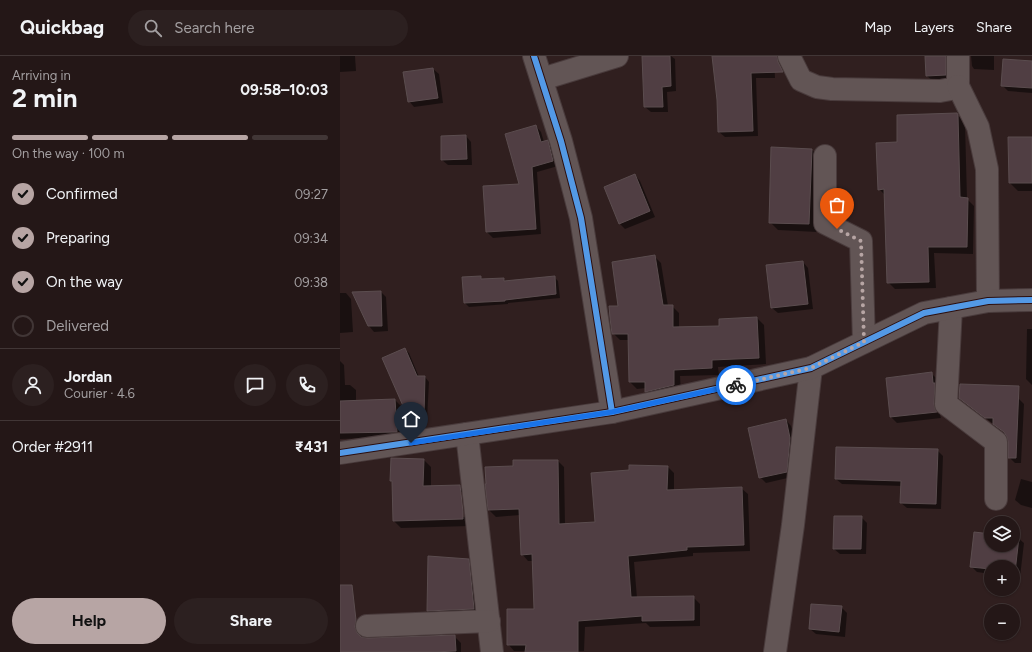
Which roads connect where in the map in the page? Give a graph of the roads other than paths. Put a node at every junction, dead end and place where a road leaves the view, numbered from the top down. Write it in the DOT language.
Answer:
graph roads {
  1 [pos="534,56"];
  2 [pos="617,56"];
  3 [pos="789,56"];
  4 [pos="958,56"];
  5 [pos="542,79"];
  6 [pos="958,86"];
  7 [pos="825,156"];
  8 [pos="1032,300"];
  9 [pos="988,301"];
  10 [pos="951,308"];
  11 [pos="864,342"];
  12 [pos="811,368"];
  13 [pos="612,412"];
  14 [pos="467,434"];
  15 [pos="340,453"];
  16 [pos="996,499"];
  17 [pos="489,621"];
  18 [pos="367,626"];
  19 [pos="777,651"];
  20 [pos="492,652"];
  1 -- 5 [label="street"];
  2 -- 5 [label="street"];
  3 -- 6 [label="street"];
  4 -- 6 [label="street"];
  5 -- 13 [label="street"];
  6 -- 9 [label="street"];
  7 -- 11 [label="street"];
  8 -- 9 [label="street"];
  9 -- 10 [label="street"];
  10 -- 11 [label="street"];
  10 -- 16 [label="street"];
  11 -- 12 [label="street"];
  12 -- 13 [label="street"];
  12 -- 19 [label="street"];
  13 -- 14 [label="street"];
  14 -- 15 [label="street"];
  14 -- 17 [label="street"];
  17 -- 18 [label="street"];
  17 -- 20 [label="street"];
}
